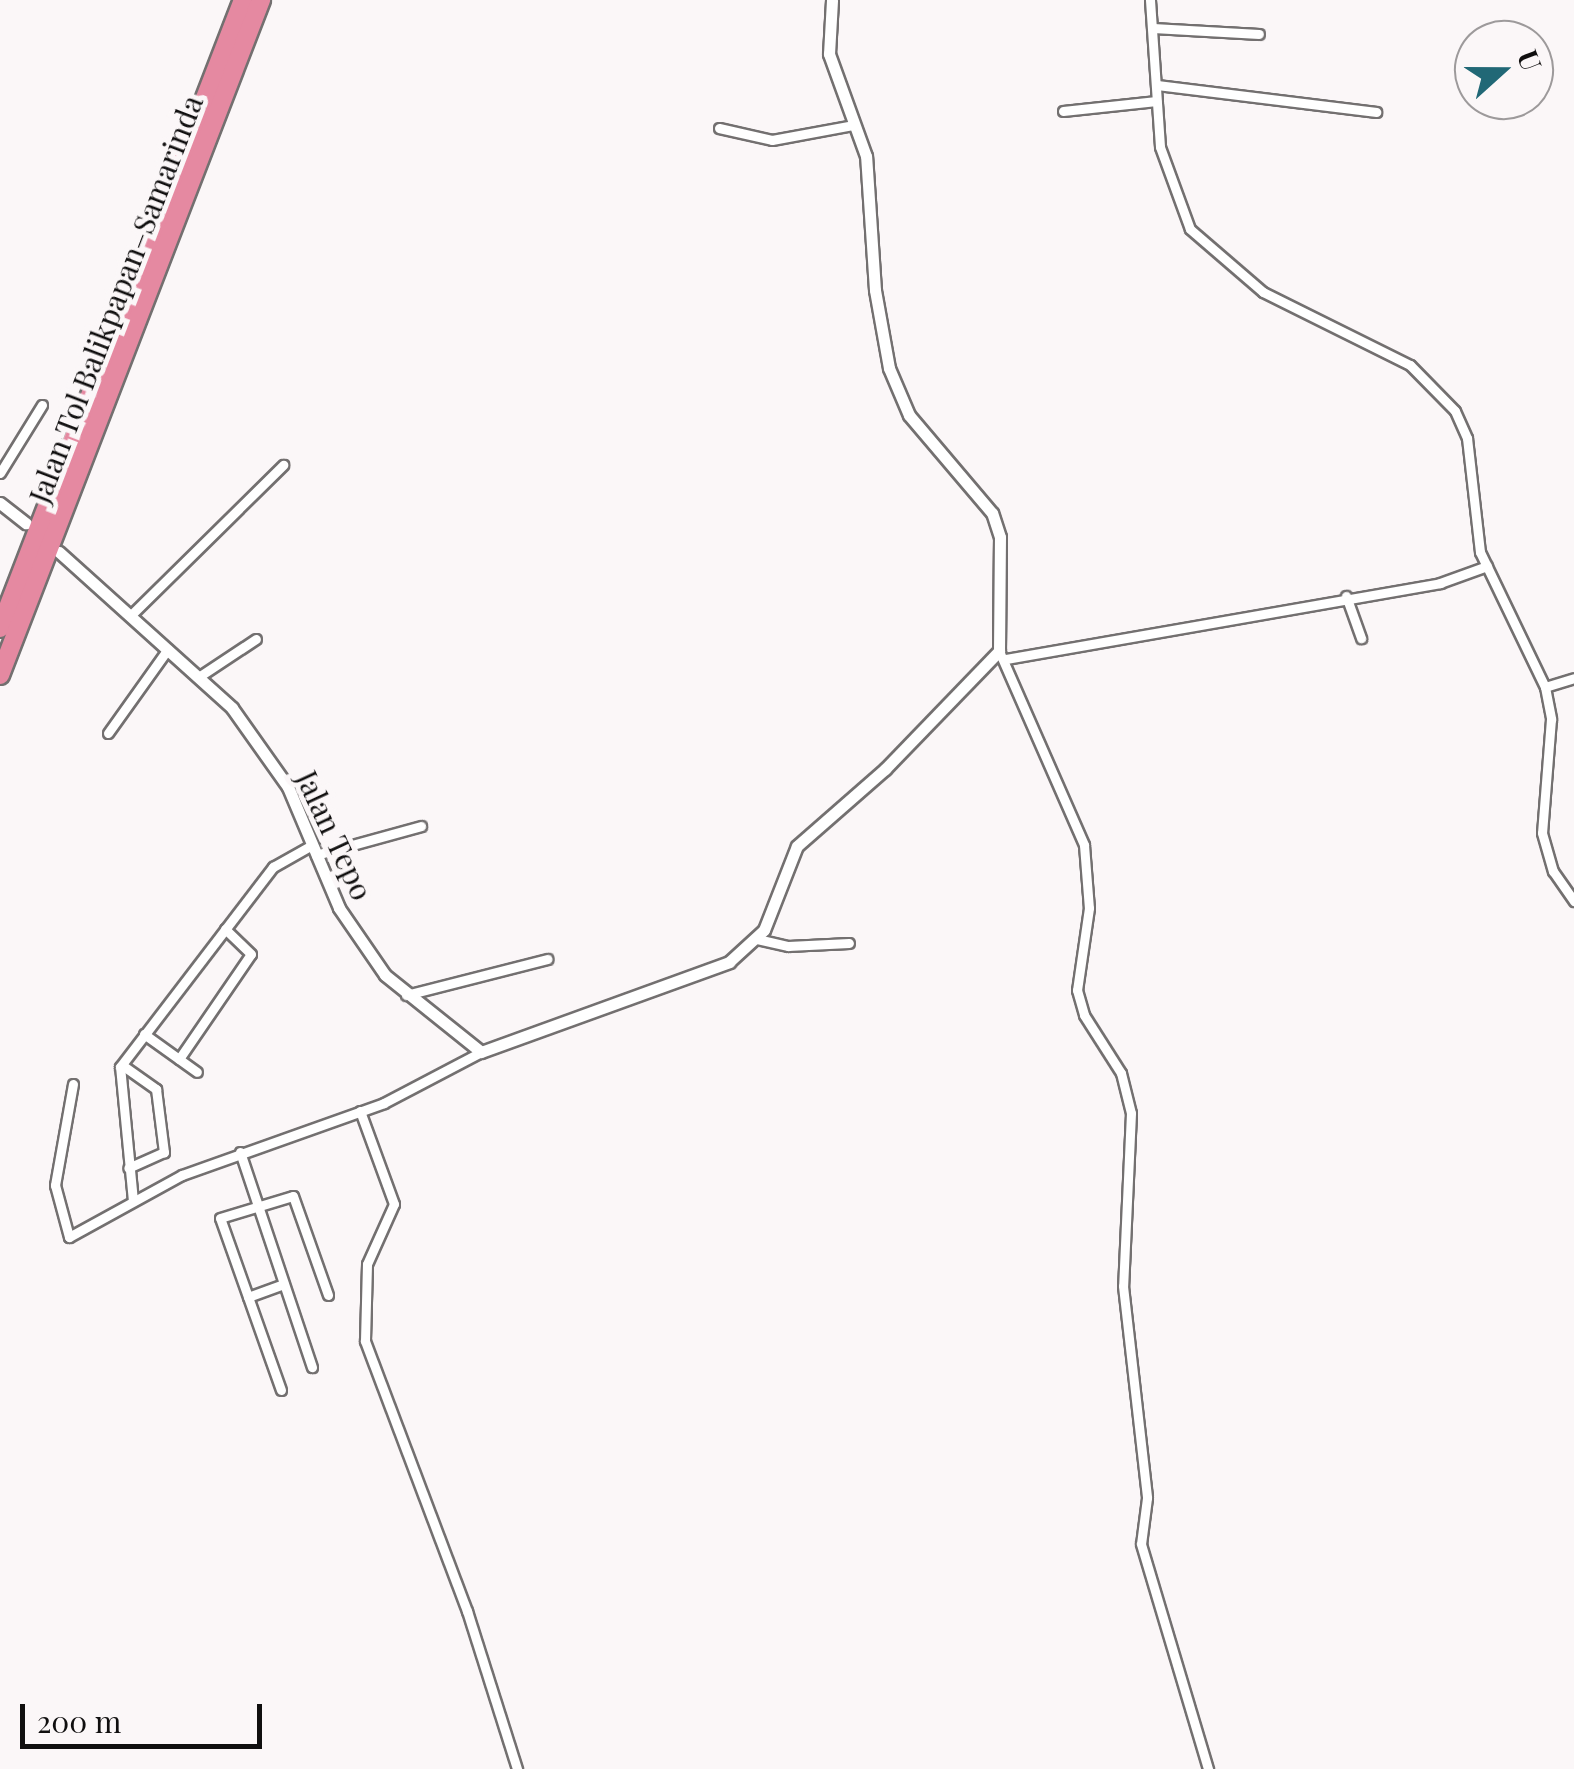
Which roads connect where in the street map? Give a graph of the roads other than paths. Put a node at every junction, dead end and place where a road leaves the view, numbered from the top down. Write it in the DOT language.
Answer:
graph roads {
  1 [pos="243,0"];
  2 [pos="261,0"];
  3 [pos="832,0"];
  4 [pos="1150,0"];
  5 [pos="1153,28"];
  6 [pos="1259,34"];
  7 [pos="1156,84"];
  8 [pos="1156,101"];
  9 [pos="1063,111"];
  10 [pos="1376,112"];
  11 [pos="852,124"];
  12 [pos="719,128"];
  13 [pos="42,405"];
  14 [pos="283,466"];
  15 [pos="0,472"];
  16 [pos="0,503"];
  17 [pos="26,524"];
  18 [pos="59,552"];
  19 [pos="1488,566"];
  20 [pos="1346,596"];
  21 [pos="131,615"];
  22 [pos="0,628"];
  23 [pos="256,638"];
  24 [pos="1361,638"];
  25 [pos="168,649"];
  26 [pos="1002,655"];
  27 [pos="0,675"];
  28 [pos="200,676"];
  29 [pos="1574,678"];
  30 [pos="1545,688"];
  31 [pos="108,733"];
  32 [pos="421,826"];
  33 [pos="314,850"];
  34 [pos="1574,901"];
  35 [pos="226,930"];
  36 [pos="757,939"];
  37 [pos="850,943"];
  38 [pos="548,958"];
  39 [pos="404,996"];
  40 [pos="144,1034"];
  41 [pos="481,1052"];
  42 [pos="179,1059"];
  43 [pos="122,1065"];
  44 [pos="197,1072"];
  45 [pos="74,1084"];
  46 [pos="362,1110"];
  47 [pos="240,1152"];
  48 [pos="128,1168"];
  49 [pos="133,1201"];
  50 [pos="257,1204"];
  51 [pos="284,1284"];
  52 [pos="328,1295"];
  53 [pos="248,1297"];
  54 [pos="312,1367"];
  55 [pos="281,1390"];
  56 [pos="517,1769"];
  57 [pos="1208,1769"];
  1 -- 22 [label="highway, Jalan Tol Balikpapan–Samarinda"];
  2 -- 27 [label="highway, Jalan Tol Balikpapan–Samarinda"];
  3 -- 11 [label="street"];
  4 -- 5 [label="street"];
  5 -- 6 [label="street"];
  5 -- 7 [label="street"];
  7 -- 8 [label="street"];
  7 -- 10 [label="street"];
  8 -- 9 [label="street"];
  8 -- 19 [label="street"];
  11 -- 12 [label="street"];
  11 -- 26 [label="street"];
  13 -- 15 [label="street"];
  14 -- 21 [label="street"];
  16 -- 17 [label="street"];
  18 -- 21 [label="street, Jalan Tepo"];
  19 -- 20 [label="street"];
  19 -- 30 [label="street"];
  20 -- 24 [label="street"];
  20 -- 26 [label="street"];
  21 -- 25 [label="street, Jalan Tepo"];
  23 -- 28 [label="street"];
  25 -- 28 [label="street, Jalan Tepo"];
  25 -- 31 [label="street"];
  26 -- 36 [label="street"];
  26 -- 57 [label="street"];
  28 -- 33 [label="street, Jalan Tepo"];
  29 -- 30 [label="street"];
  30 -- 34 [label="street"];
  32 -- 33 [label="street"];
  33 -- 35 [label="street"];
  33 -- 39 [label="street, Jalan Tepo"];
  35 -- 40 [label="street"];
  35 -- 42 [label="street"];
  36 -- 37 [label="street"];
  36 -- 41 [label="street"];
  38 -- 39 [label="street"];
  39 -- 41 [label="street, Jalan Tepo"];
  40 -- 42 [label="street"];
  40 -- 43 [label="street"];
  41 -- 46 [label="street"];
  42 -- 44 [label="street"];
  43 -- 48 [label="street"];
  43 -- 48 [label="street"];
  45 -- 49 [label="street"];
  46 -- 47 [label="street"];
  46 -- 56 [label="street"];
  47 -- 49 [label="street"];
  47 -- 50 [label="street"];
  48 -- 49 [label="street"];
  50 -- 51 [label="street"];
  50 -- 52 [label="street"];
  50 -- 53 [label="street"];
  51 -- 53 [label="street"];
  51 -- 54 [label="street"];
  53 -- 55 [label="street"];
}
